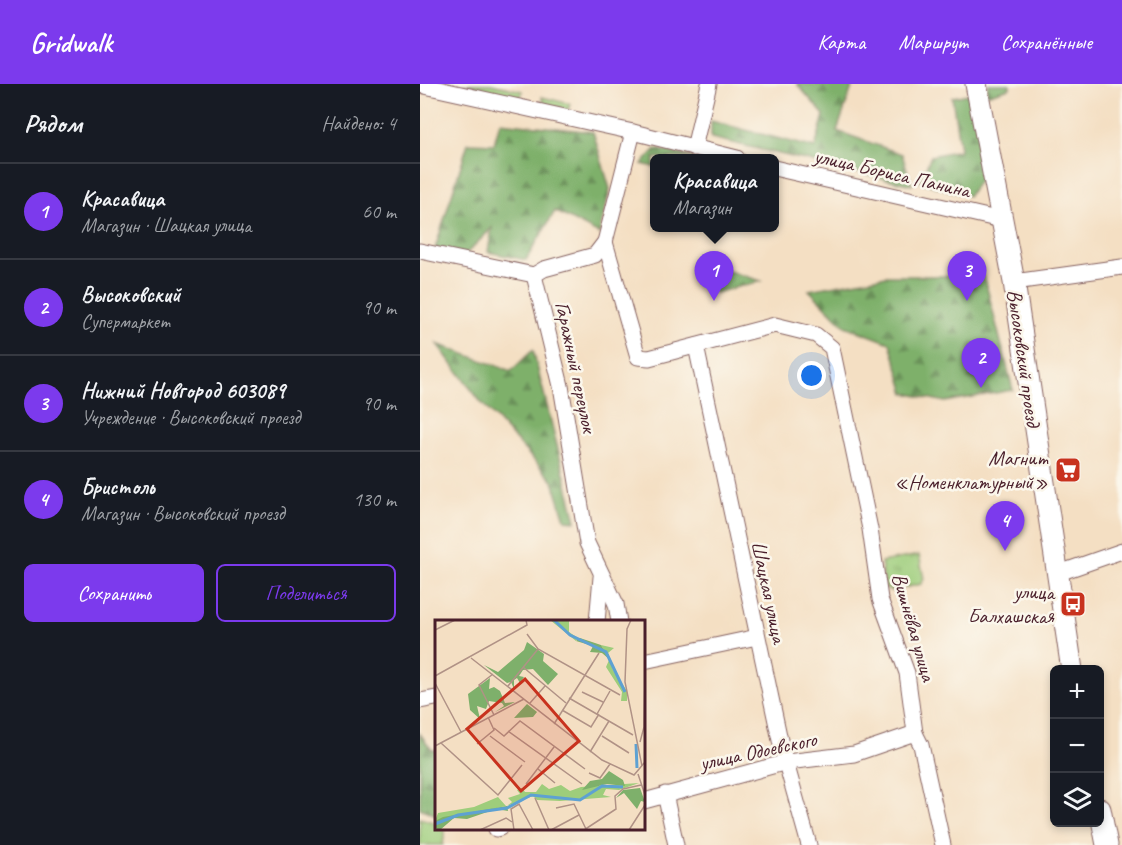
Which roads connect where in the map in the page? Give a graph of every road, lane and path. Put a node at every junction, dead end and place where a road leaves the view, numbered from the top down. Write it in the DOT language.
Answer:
graph roads {
  1 [pos="709,84"];
  2 [pos="976,84"];
  3 [pos="420,85"];
  4 [pos="633,132"];
  5 [pos="694,148"];
  6 [pos="717,154"];
  7 [pos="779,169"];
  8 [pos="1001,219"];
  9 [pos="605,242"];
  10 [pos="420,251"];
  11 [pos="1122,267"];
  12 [pos="534,275"];
  13 [pos="1014,282"];
  14 [pos="696,346"];
  15 [pos="1122,551"];
  16 [pos="1056,574"];
  17 [pos="601,576"];
  18 [pos="597,620"];
  19 [pos="619,620"];
  20 [pos="757,637"];
  21 [pos="645,661"];
  22 [pos="1071,665"];
  23 [pos="435,698"];
  24 [pos="420,701"];
  25 [pos="915,733"];
  26 [pos="787,762"];
  27 [pos="665,794"];
  28 [pos="645,801"];
  29 [pos="1104,827"];
  30 [pos="676,845"];
  31 [pos="809,845"];
  32 [pos="943,845"];
  33 [pos="1107,845"];
  1 -- 5 [label="street"];
  2 -- 8 [label="street, Высоковский проезд"];
  3 -- 4 [label="street"];
  4 -- 5 [label="street"];
  4 -- 9 [label="street"];
  5 -- 6 [label="street"];
  7 -- 8 [label="street, улица Бориса Панина"];
  8 -- 13 [label="street, Высоковский проезд"];
  9 -- 12 [label="street"];
  9 -- 14 [label="street"];
  10 -- 12 [label="street"];
  11 -- 13 [label="street"];
  12 -- 17 [label="street, Гаражный переулок"];
  13 -- 16 [label="street, Высоковский проезд"];
  14 -- 20 [label="street, Шацкая улица"];
  14 -- 25 [label="street, Вишнёвая улица"];
  15 -- 16 [label="street"];
  16 -- 22 [label="street, Высоковский проезд"];
  17 -- 18 [label="street"];
  17 -- 19 [label="street, Гаражный переулок"];
  20 -- 21 [label="street"];
  20 -- 26 [label="street, Шацкая улица"];
  23 -- 24 [label="street"];
  25 -- 26 [label="street, улица Одоевского"];
  25 -- 32 [label="street, Вишнёвая улица"];
  26 -- 27 [label="street, улица Одоевского"];
  26 -- 31 [label="street, Шацкая улица"];
  27 -- 28 [label="street, улица Одоевского"];
  27 -- 30 [label="street"];
  29 -- 33 [label="street"];
}
